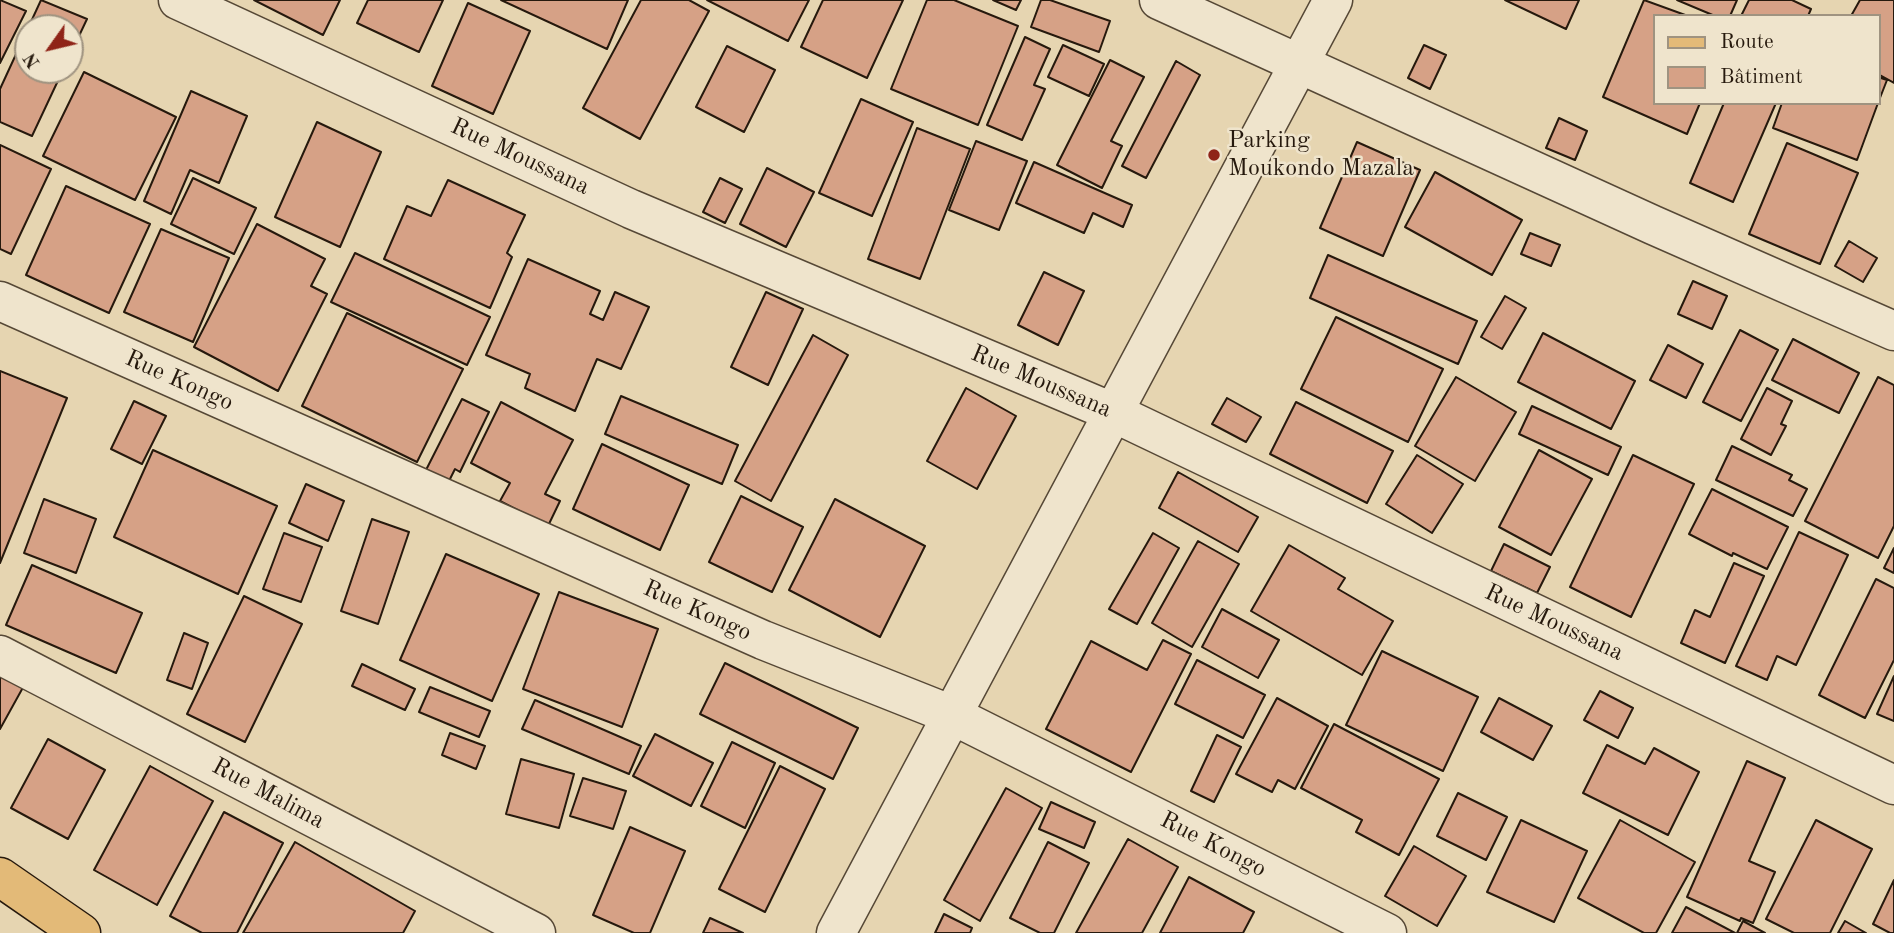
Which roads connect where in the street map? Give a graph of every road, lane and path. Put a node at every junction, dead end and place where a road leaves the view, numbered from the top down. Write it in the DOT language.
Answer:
graph roads {
  1 [pos="178,0"];
  2 [pos="1159,0"];
  3 [pos="1333,0"];
  4 [pos="1299,62"];
  5 [pos="0,301"];
  6 [pos="1894,331"];
  7 [pos="1112,412"];
  8 [pos="0,655"];
  9 [pos="952,715"];
  10 [pos="1894,785"];
  11 [pos="0,877"];
  12 [pos="81,933"];
  13 [pos="536,933"];
  14 [pos="836,933"];
  15 [pos="1387,933"];
  1 -- 7 [label="street, Rue Moussana"];
  2 -- 4 [label="street"];
  3 -- 4 [label="street"];
  4 -- 6 [label="street"];
  4 -- 7 [label="street"];
  5 -- 9 [label="street, Rue Kongo"];
  7 -- 9 [label="street"];
  7 -- 10 [label="street, Rue Moussana"];
  8 -- 13 [label="street, Rue Malima"];
  9 -- 14 [label="street"];
  9 -- 15 [label="street, Rue Kongo"];
  11 -- 12 [label="main road"];
}
